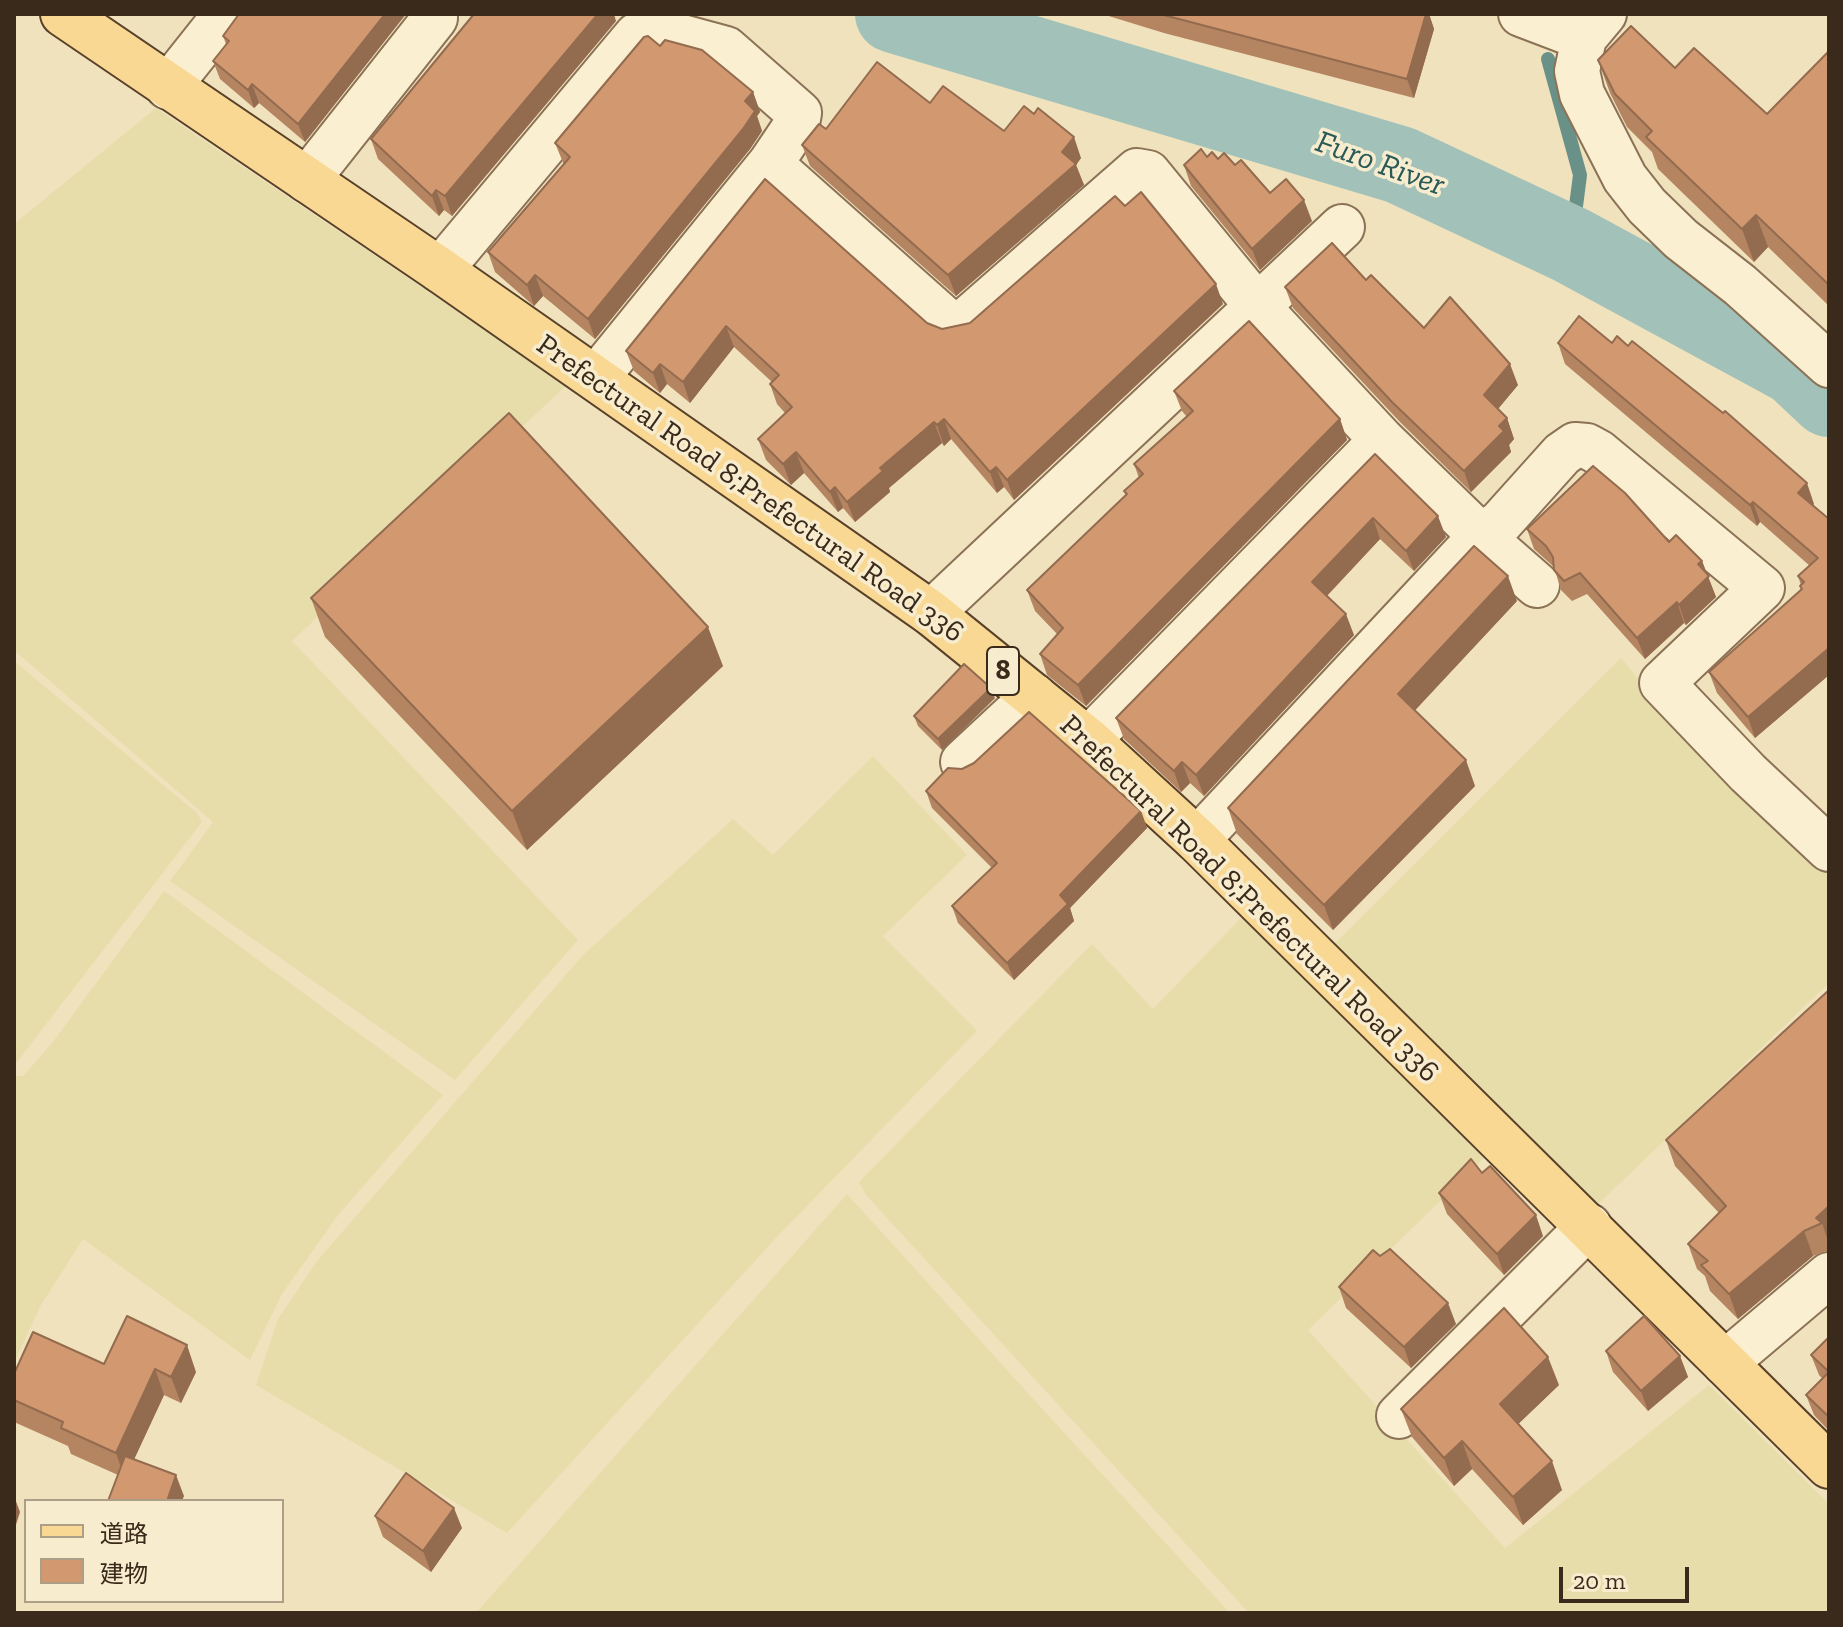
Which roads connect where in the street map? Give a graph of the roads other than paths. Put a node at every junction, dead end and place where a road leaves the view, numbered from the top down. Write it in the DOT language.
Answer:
graph roads {
  1 [pos="63,14"];
  2 [pos="226,14"];
  3 [pos="1521,14"];
  4 [pos="435,18"];
  5 [pos="1594,26"];
  6 [pos="168,87"];
  7 [pos="770,164"];
  8 [pos="307,180"];
  9 [pos="1342,227"];
  10 [pos="440,270"];
  11 [pos="1258,307"];
  12 [pos="1829,365"];
  13 [pos="596,378"];
  14 [pos="1382,440"];
  15 [pos="1481,536"];
  16 [pos="1537,585"];
  17 [pos="931,613"];
  18 [pos="1034,696"];
  19 [pos="1088,740"];
  20 [pos="963,762"];
  21 [pos="1197,840"];
  22 [pos="1829,849"];
  23 [pos="1589,1226"];
  24 [pos="1829,1275"];
  25 [pos="1725,1363"];
  26 [pos="1399,1416"];
  27 [pos="1829,1466"];
  1 -- 6 [label="main road, Prefectural Road 8;Prefectural Road 336 / 8"];
  2 -- 6 [label="street"];
  3 -- 5 [label="street"];
  4 -- 8 [label="street"];
  5 -- 12 [label="street"];
  6 -- 8 [label="main road, Prefectural Road 8;Prefectural Road 336 / 8"];
  7 -- 10 [label="street"];
  7 -- 11 [label="street"];
  7 -- 13 [label="street"];
  8 -- 10 [label="main road, Prefectural Road 8;Prefectural Road 336 / 8"];
  9 -- 11 [label="street"];
  10 -- 13 [label="main road, Prefectural Road 8;Prefectural Road 336 / 8"];
  11 -- 14 [label="street"];
  11 -- 17 [label="street"];
  13 -- 17 [label="main road, Prefectural Road 8;Prefectural Road 336 / 8"];
  14 -- 15 [label="street"];
  14 -- 19 [label="street"];
  15 -- 16 [label="street"];
  15 -- 21 [label="street"];
  15 -- 22 [label="street"];
  17 -- 18 [label="main road, Prefectural Road 8;Prefectural Road 336 / 8"];
  18 -- 19 [label="main road, Prefectural Road 8;Prefectural Road 336 / 8"];
  18 -- 20 [label="street"];
  19 -- 21 [label="main road, Prefectural Road 8;Prefectural Road 336 / 8"];
  21 -- 23 [label="main road, Prefectural Road 8;Prefectural Road 336 / 8"];
  23 -- 25 [label="main road, Prefectural Road 8;Prefectural Road 336 / 8"];
  23 -- 26 [label="street"];
  24 -- 25 [label="street"];
  25 -- 27 [label="main road, Prefectural Road 8;Prefectural Road 336 / 8"];
}
